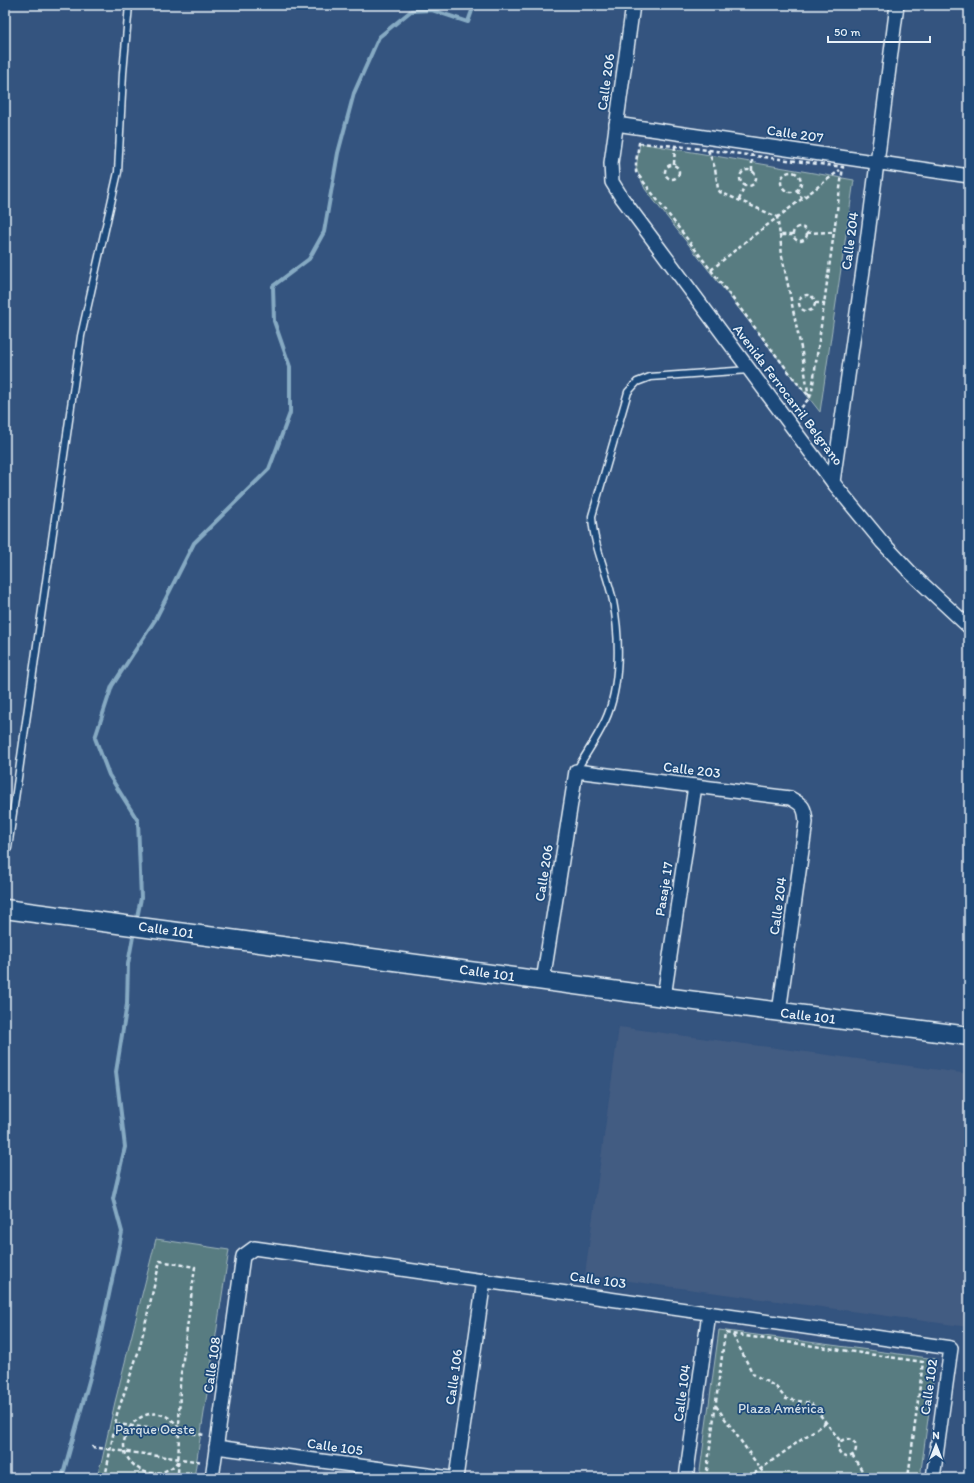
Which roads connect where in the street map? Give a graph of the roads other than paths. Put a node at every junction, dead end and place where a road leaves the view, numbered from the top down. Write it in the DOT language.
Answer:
graph roads {
  1 [pos="129,5"];
  2 [pos="633,5"];
  3 [pos="897,5"];
  4 [pos="616,124"];
  5 [pos="877,162"];
  6 [pos="611,163"];
  7 [pos="969,176"];
  8 [pos="749,370"];
  9 [pos="832,482"];
  10 [pos="969,627"];
  11 [pos="576,770"];
  12 [pos="695,786"];
  13 [pos="802,804"];
  14 [pos="5,856"];
  15 [pos="5,909"];
  16 [pos="543,981"];
  17 [pos="664,997"];
  18 [pos="779,1012"];
  19 [pos="969,1036"];
  20 [pos="243,1256"];
  21 [pos="484,1280"];
  22 [pos="709,1313"];
  23 [pos="951,1348"];
  24 [pos="217,1442"];
  25 [pos="212,1478"];
  26 [pos="450,1478"];
  27 [pos="456,1478"];
  28 [pos="686,1478"];
  29 [pos="933,1478"];
  1 -- 14 [label="lane"];
  2 -- 4 [label="street, Calle 206"];
  3 -- 5 [label="street, Calle 204"];
  4 -- 5 [label="street, Calle 207"];
  4 -- 6 [label="street, Calle 206"];
  5 -- 7 [label="street, Calle 207"];
  5 -- 9 [label="street, Calle 204"];
  6 -- 8 [label="street, Avenida Ferrocarril Belgrano"];
  8 -- 9 [label="street, Avenida Ferrocarril Belgrano"];
  8 -- 11 [label="lane"];
  9 -- 10 [label="street, Avenida Ferrocarril Belgrano"];
  11 -- 12 [label="street, Calle 203"];
  11 -- 16 [label="street, Calle 206"];
  12 -- 13 [label="street, Calle 203"];
  12 -- 17 [label="street, Pasaje 17"];
  13 -- 18 [label="street, Calle 204"];
  15 -- 16 [label="street, Calle 101"];
  16 -- 17 [label="street, Calle 101"];
  17 -- 18 [label="street, Calle 101"];
  18 -- 19 [label="street, Calle 101"];
  20 -- 21 [label="street, Calle 103"];
  20 -- 24 [label="street, Calle 108"];
  21 -- 22 [label="street, Calle 103"];
  21 -- 27 [label="street, Calle 106"];
  22 -- 23 [label="street, Calle 103"];
  22 -- 28 [label="street, Calle 104"];
  23 -- 29 [label="street, Calle 102"];
  24 -- 25 [label="street, Calle 108"];
  24 -- 26 [label="street, Calle 105"];
}
